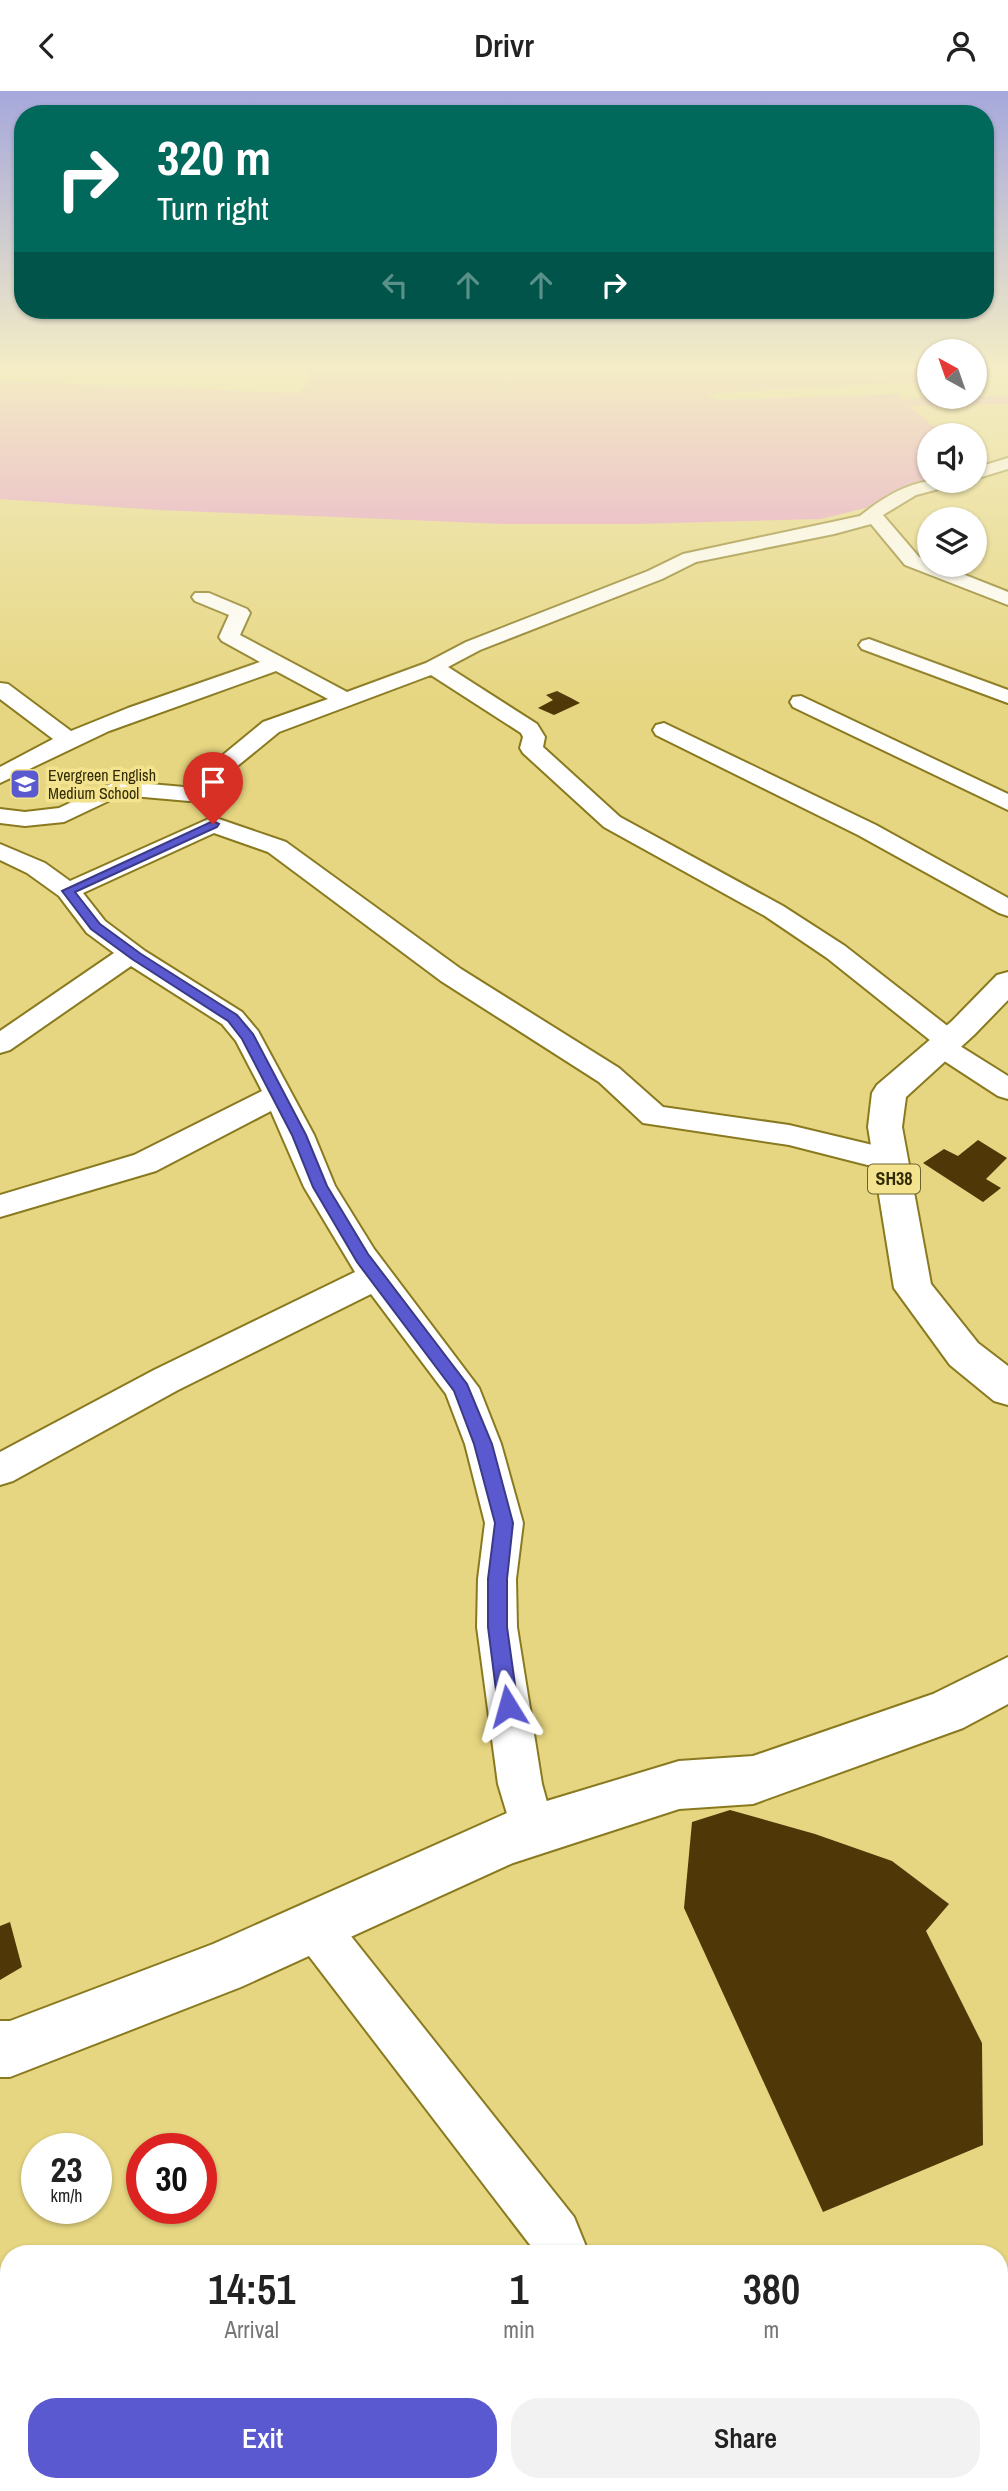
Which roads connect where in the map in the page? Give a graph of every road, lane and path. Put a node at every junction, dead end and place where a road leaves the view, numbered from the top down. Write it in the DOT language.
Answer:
graph roads {
  1 [pos="917,489"];
  2 [pos="873,516"];
  3 [pos="202,597"];
  4 [pos="1008,599"];
  5 [pos="869,645"];
  6 [pos="278,663"];
  7 [pos="433,667"];
  8 [pos="0,689"];
  9 [pos="1008,697"];
  10 [pos="343,698"];
  11 [pos="801,702"];
  12 [pos="664,730"];
  13 [pos="69,740"];
  14 [pos="0,776"];
  15 [pos="1008,803"];
  16 [pos="0,816"];
  17 [pos="0,851"];
  18 [pos="68,891"];
  19 [pos="1008,908"];
  20 [pos="132,953"];
  21 [pos="1008,982"];
  22 [pos="0,1044"];
  23 [pos="946,1044"];
  24 [pos="1008,1089"];
  25 [pos="278,1095"];
  26 [pos="891,1160"];
  27 [pos="0,1206"];
  28 [pos="375,1277"];
  29 [pos="1008,1389"];
  30 [pos="0,1470"];
  31 [pos="1008,1679"];
  32 [pos="533,1831"];
  33 [pos="315,1927"];
  34 [pos="0,2049"];
  35 [pos="560,2245"];
  1 -- 2 [label="street"];
  2 -- 4 [label="street"];
  2 -- 7 [label="street"];
  3 -- 6 [label="street"];
  5 -- 9 [label="street"];
  6 -- 10 [label="street"];
  6 -- 13 [label="street"];
  7 -- 10 [label="street"];
  7 -- 23 [label="street"];
  8 -- 13 [label="street"];
  10 -- 16 [label="street"];
  11 -- 15 [label="street"];
  12 -- 19 [label="street"];
  13 -- 14 [label="street"];
  17 -- 18 [label="street"];
  18 -- 20 [label="street"];
  18 -- 26 [label="street"];
  20 -- 22 [label="street"];
  20 -- 25 [label="street"];
  21 -- 23 [label="street, SH38"];
  23 -- 24 [label="street"];
  23 -- 26 [label="street, SH38"];
  25 -- 27 [label="street"];
  25 -- 28 [label="street"];
  26 -- 29 [label="street, SH38"];
  28 -- 30 [label="street"];
  28 -- 32 [label="street"];
  31 -- 32 [label="street"];
  32 -- 33 [label="street"];
  33 -- 34 [label="street"];
  33 -- 35 [label="street"];
}
